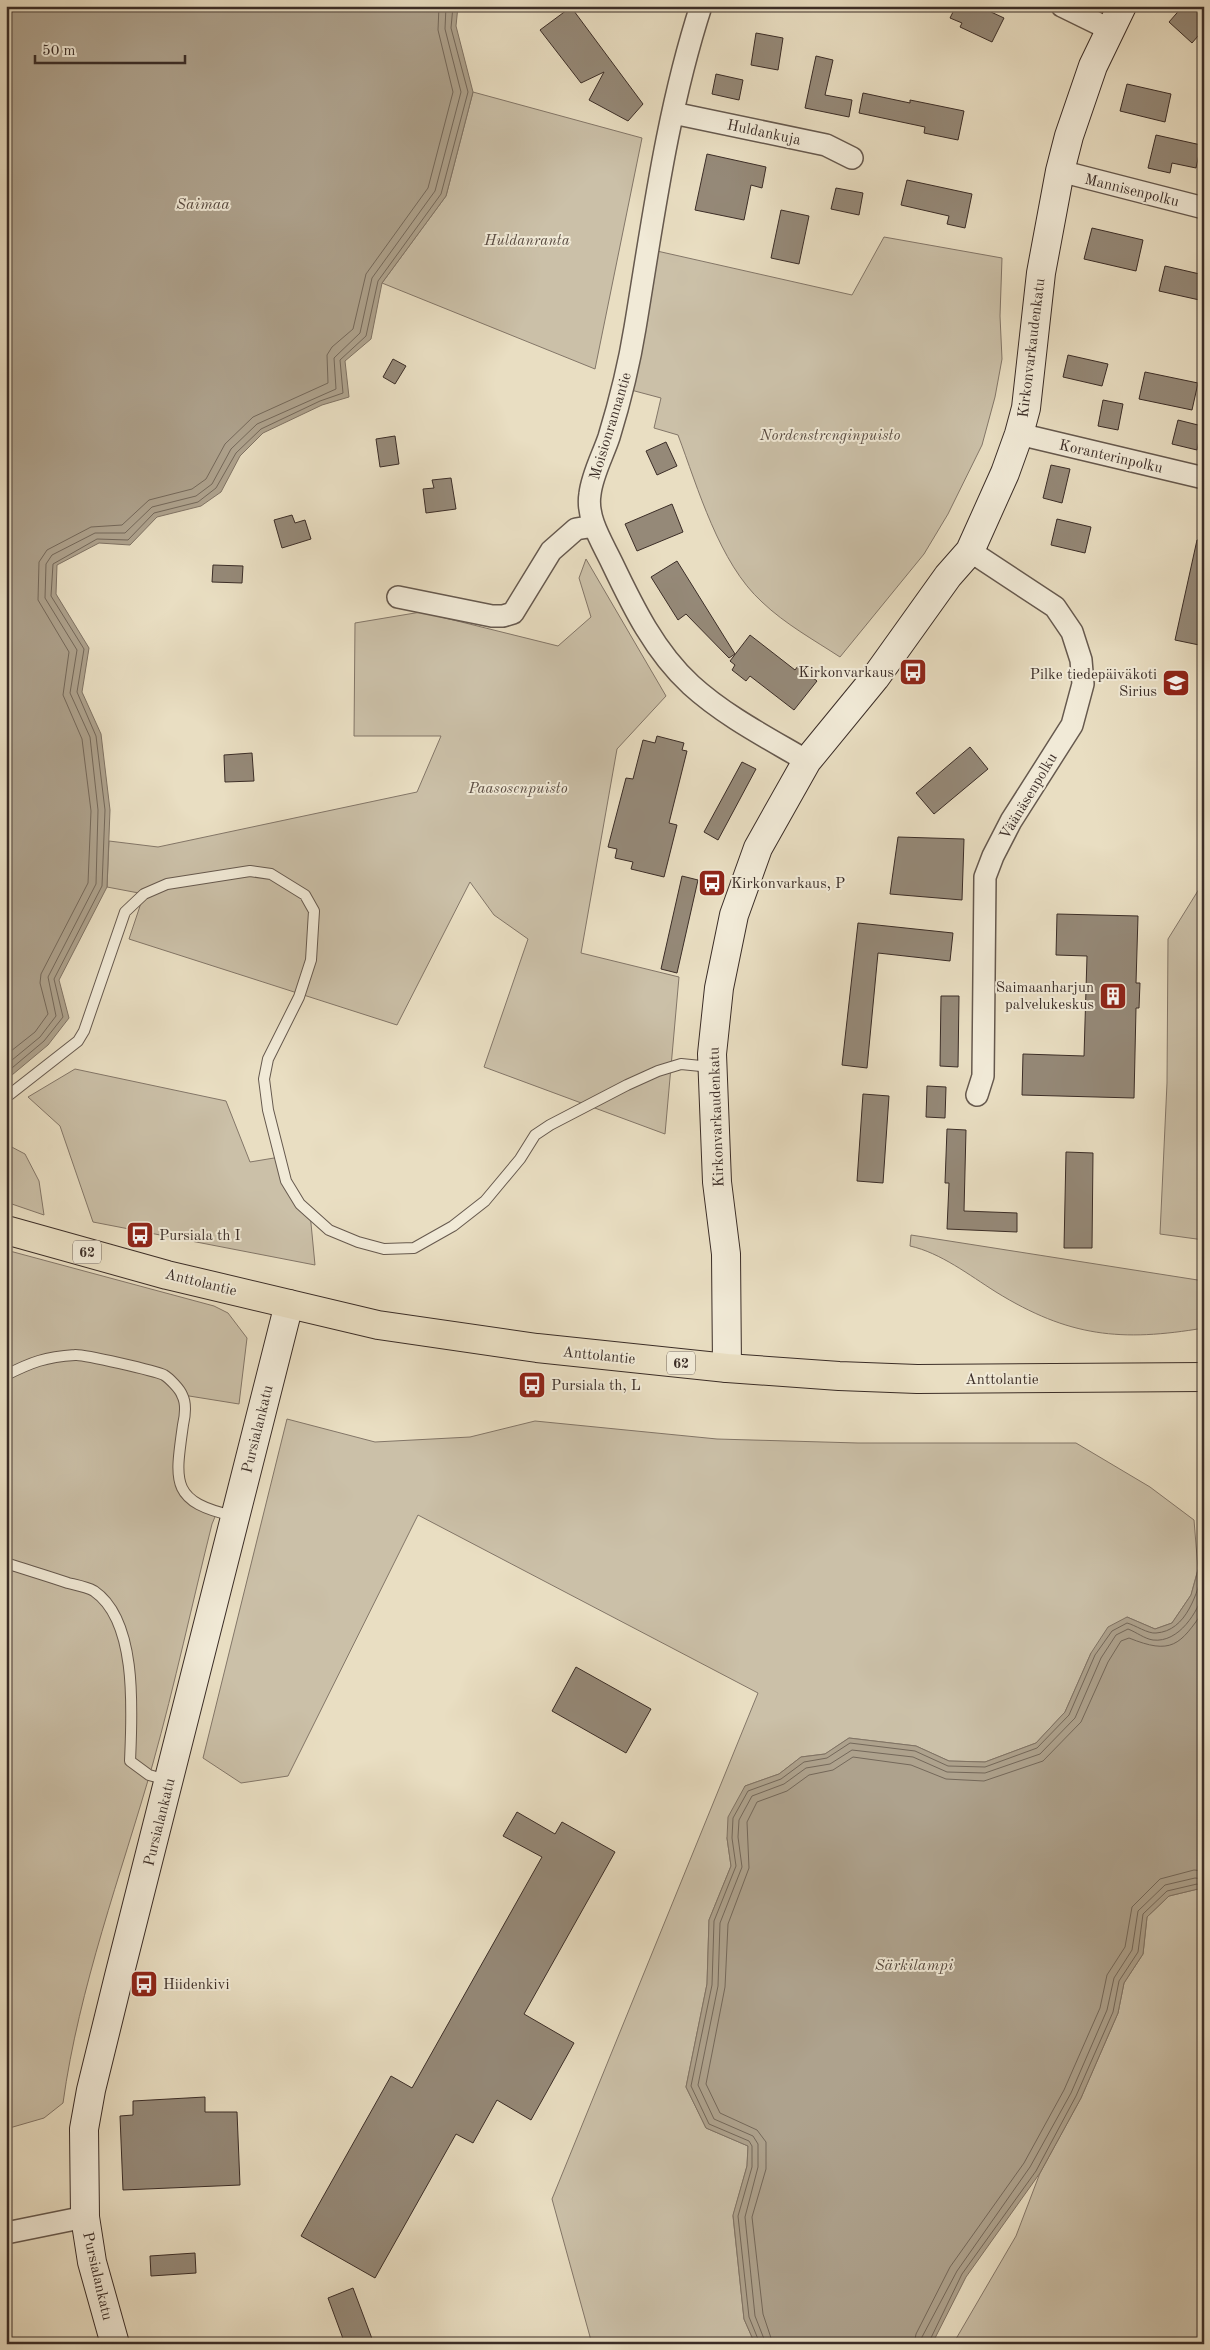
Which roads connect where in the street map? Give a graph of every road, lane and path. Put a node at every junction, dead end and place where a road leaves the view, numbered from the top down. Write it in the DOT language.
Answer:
graph roads {
  1 [pos="701,6"];
  2 [pos="1062,6"];
  3 [pos="1116,18"];
  4 [pos="672,114"];
  5 [pos="852,158"];
  6 [pos="1060,171"];
  7 [pos="1204,208"];
  8 [pos="1019,434"];
  9 [pos="1204,478"];
  10 [pos="594,526"];
  11 [pos="970,551"];
  12 [pos="398,597"];
  13 [pos="807,761"];
  14 [pos="712,1067"];
  15 [pos="9,1095"];
  16 [pos="977,1096"];
  17 [pos="6,1230"];
  18 [pos="289,1304"];
  19 [pos="727,1368"];
  20 [pos="6,1375"];
  21 [pos="1204,1377"];
  22 [pos="235,1516"];
  23 [pos="6,1563"];
  24 [pos="169,1781"];
  25 [pos="84,2217"];
  26 [pos="6,2233"];
  27 [pos="115,2344"];
  1 -- 4 [label="street, Moisionrannantie"];
  2 -- 3 [label="street"];
  3 -- 6 [label="street, Kirkonvarkaudenkatu"];
  4 -- 5 [label="street, Huldankuja"];
  4 -- 10 [label="street, Moisionrannantie"];
  6 -- 7 [label="street, Mannisenpolku"];
  6 -- 8 [label="street, Kirkonvarkaudenkatu"];
  8 -- 9 [label="street, Koranterinpolku"];
  8 -- 11 [label="street, Kirkonvarkaudenkatu"];
  10 -- 12 [label="street"];
  10 -- 13 [label="street, Moisionrannantie"];
  11 -- 13 [label="street, Kirkonvarkaudenkatu"];
  11 -- 16 [label="street, Väänäsenpolku"];
  13 -- 14 [label="street, Kirkonvarkaudenkatu"];
  14 -- 15 [label="lane"];
  14 -- 19 [label="street, Kirkonvarkaudenkatu"];
  17 -- 18 [label="main road, Anttolantie / 62"];
  18 -- 19 [label="main road, Anttolantie / 62"];
  18 -- 22 [label="street, Pursialankatu"];
  19 -- 21 [label="main road, Anttolantie / 62"];
  20 -- 22 [label="lane"];
  22 -- 24 [label="street, Pursialankatu"];
  23 -- 24 [label="lane"];
  24 -- 25 [label="street, Pursialankatu"];
  25 -- 26 [label="street"];
  25 -- 27 [label="street, Pursialankatu"];
}
